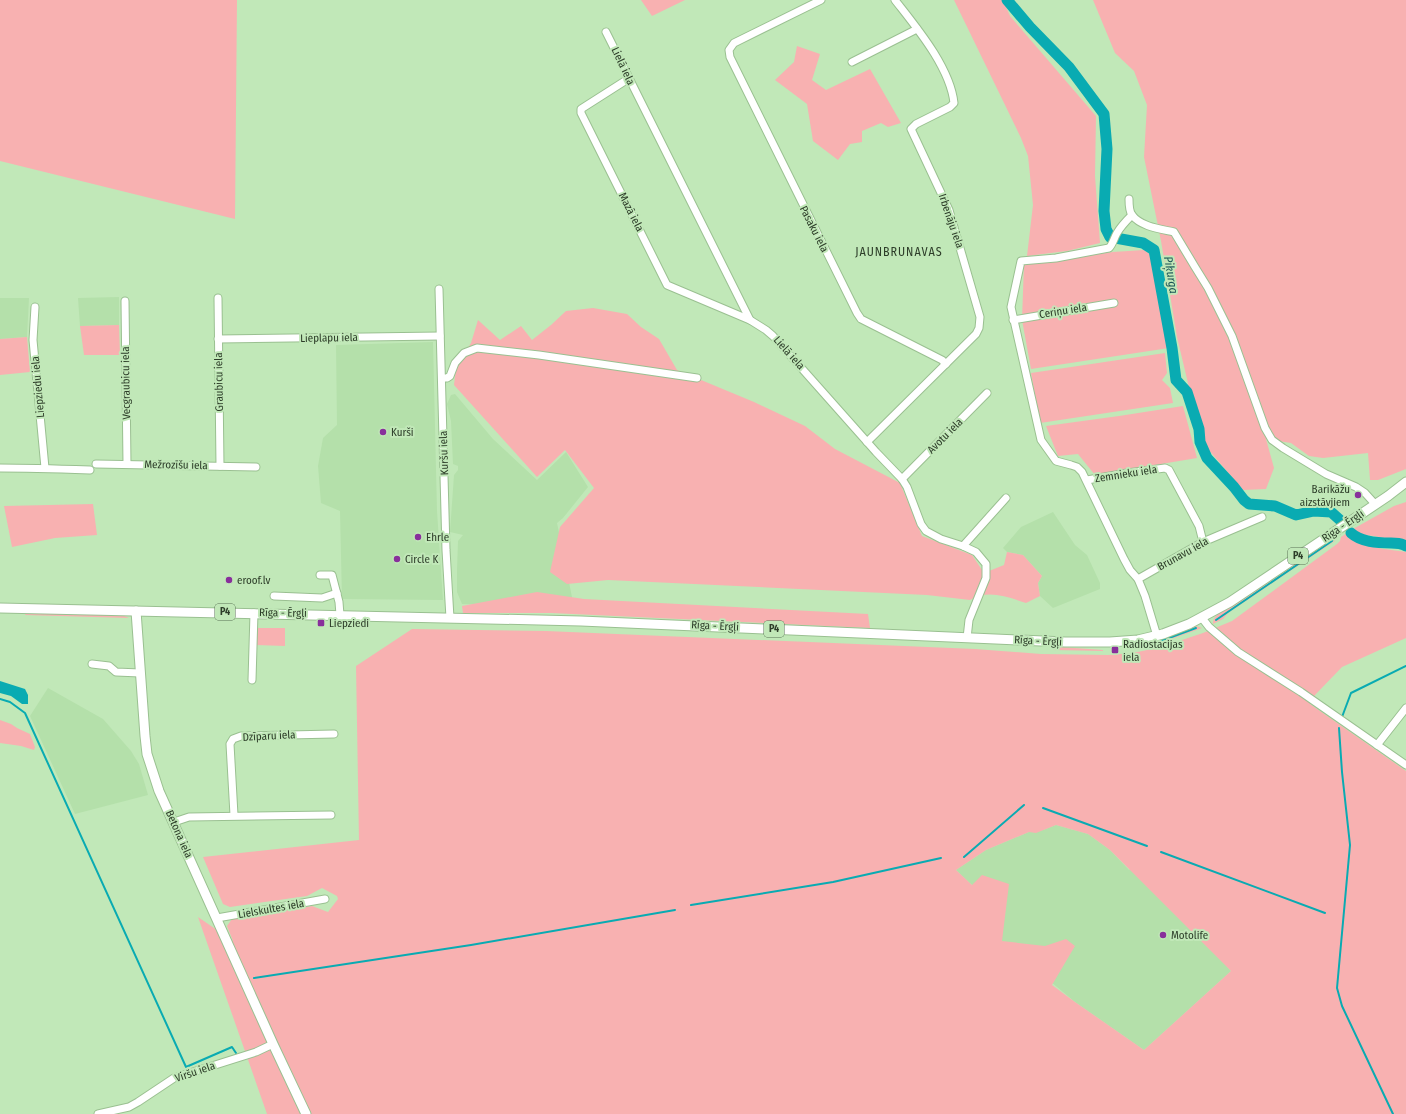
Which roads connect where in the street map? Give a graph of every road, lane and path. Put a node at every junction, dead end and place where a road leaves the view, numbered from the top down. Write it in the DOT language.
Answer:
graph roads {
  1 [pos="821,0"];
  2 [pos="895,0"];
  3 [pos="917,29"];
  4 [pos="606,32"];
  5 [pos="852,62"];
  6 [pos="628,79"];
  7 [pos="1129,199"];
  8 [pos="1132,215"];
  9 [pos="439,289"];
  10 [pos="218,298"];
  11 [pos="125,301"];
  12 [pos="1114,303"];
  13 [pos="35,306"];
  14 [pos="750,320"];
  15 [pos="1013,320"];
  16 [pos="440,336"];
  17 [pos="218,339"];
  18 [pos="946,364"];
  19 [pos="442,378"];
  20 [pos="697,378"];
  21 [pos="988,393"];
  22 [pos="867,442"];
  23 [pos="96,464"];
  24 [pos="127,464"];
  25 [pos="220,466"];
  26 [pos="256,466"];
  27 [pos="0,468"];
  28 [pos="45,468"];
  29 [pos="90,470"];
  30 [pos="902,479"];
  31 [pos="1087,480"];
  32 [pos="1406,482"];
  33 [pos="1406,492"];
  34 [pos="1388,496"];
  35 [pos="1006,498"];
  36 [pos="1375,504"];
  37 [pos="1262,517"];
  38 [pos="1203,542"];
  39 [pos="963,546"];
  40 [pos="320,575"];
  41 [pos="1138,580"];
  42 [pos="337,593"];
  43 [pos="274,596"];
  44 [pos="0,608"];
  45 [pos="136,611"];
  46 [pos="254,613"];
  47 [pos="340,615"];
  48 [pos="450,618"];
  49 [pos="1202,618"];
  50 [pos="1157,636"];
  51 [pos="967,638"];
  52 [pos="92,664"];
  53 [pos="140,673"];
  54 [pos="252,680"];
  55 [pos="1406,708"];
  56 [pos="334,734"];
  57 [pos="1377,745"];
  58 [pos="1406,765"];
  59 [pos="234,815"];
  60 [pos="331,815"];
  61 [pos="174,822"];
  62 [pos="325,899"];
  63 [pos="217,918"];
  64 [pos="273,1044"];
  65 [pos="98,1114"];
  66 [pos="306,1114"];
  1 -- 18 [label="street, Pasaku iela"];
  2 -- 3 [label="street, Irbenāju iela"];
  3 -- 5 [label="street"];
  3 -- 18 [label="street, Irbenāju iela"];
  4 -- 6 [label="street, Lielā iela"];
  6 -- 14 [label="street, Lielā iela"];
  6 -- 14 [label="street, Mazā iela"];
  7 -- 8 [label="street"];
  8 -- 15 [label="street"];
  8 -- 36 [label="street"];
  9 -- 16 [label="street, Kuršu iela"];
  10 -- 17 [label="street, Graubicu iela"];
  11 -- 24 [label="street, Vecgraubicu iela"];
  12 -- 15 [label="street, Ceriņu iela"];
  13 -- 28 [label="street, Liepziedu iela"];
  14 -- 22 [label="street, Lielā iela"];
  15 -- 31 [label="street"];
  16 -- 17 [label="street, Lieplapu iela"];
  16 -- 19 [label="street, Kuršu iela"];
  17 -- 25 [label="street, Graubicu iela"];
  18 -- 22 [label="street, Irbenāju iela"];
  19 -- 20 [label="street"];
  19 -- 48 [label="street, Kuršu iela"];
  21 -- 30 [label="street, Avotu iela"];
  22 -- 30 [label="street, Lielā iela"];
  23 -- 24 [label="street, Mežrozīšu iela"];
  24 -- 25 [label="street, Mežrozīšu iela"];
  25 -- 26 [label="street, Mežrozīšu iela"];
  27 -- 28 [label="street"];
  28 -- 29 [label="street"];
  30 -- 39 [label="street, Lielā iela"];
  31 -- 38 [label="street, Zemnieku iela"];
  31 -- 41 [label="street"];
  32 -- 34 [label="main road, Rīga - Ērgļi / P4"];
  33 -- 34 [label="main road, Rīga - Ērgļi / P4"];
  34 -- 36 [label="main road, Rīga - Ērgļi / P4"];
  35 -- 39 [label="street"];
  36 -- 49 [label="main road, Rīga - Ērgļi / P4"];
  37 -- 38 [label="street, Brunavu iela"];
  38 -- 41 [label="street, Brunavu iela"];
  39 -- 51 [label="street, Lielā iela"];
  40 -- 42 [label="street"];
  41 -- 50 [label="street"];
  42 -- 43 [label="street"];
  42 -- 47 [label="street"];
  44 -- 45 [label="main road, Rīga - Ērgļi / P4"];
  45 -- 46 [label="main road, Rīga - Ērgļi / P4"];
  45 -- 53 [label="main road, Betona iela"];
  46 -- 47 [label="main road, Rīga - Ērgļi / P4"];
  46 -- 54 [label="street"];
  47 -- 48 [label="main road, Rīga - Ērgļi / P4"];
  48 -- 51 [label="main road, Rīga - Ērgļi / P4"];
  49 -- 50 [label="main road, Rīga - Ērgļi / P4"];
  49 -- 57 [label="street"];
  50 -- 51 [label="main road, Rīga - Ērgļi / P4"];
  52 -- 53 [label="street"];
  53 -- 61 [label="main road, Betona iela"];
  55 -- 57 [label="street"];
  56 -- 59 [label="street, Dzīparu iela"];
  57 -- 58 [label="street"];
  59 -- 60 [label="street"];
  59 -- 61 [label="street"];
  61 -- 63 [label="main road, Betona iela"];
  62 -- 63 [label="street, Lielskultes iela"];
  63 -- 64 [label="main road, Betona iela"];
  64 -- 65 [label="street, Viršu iela"];
  64 -- 66 [label="main road, Betona iela"];
}
